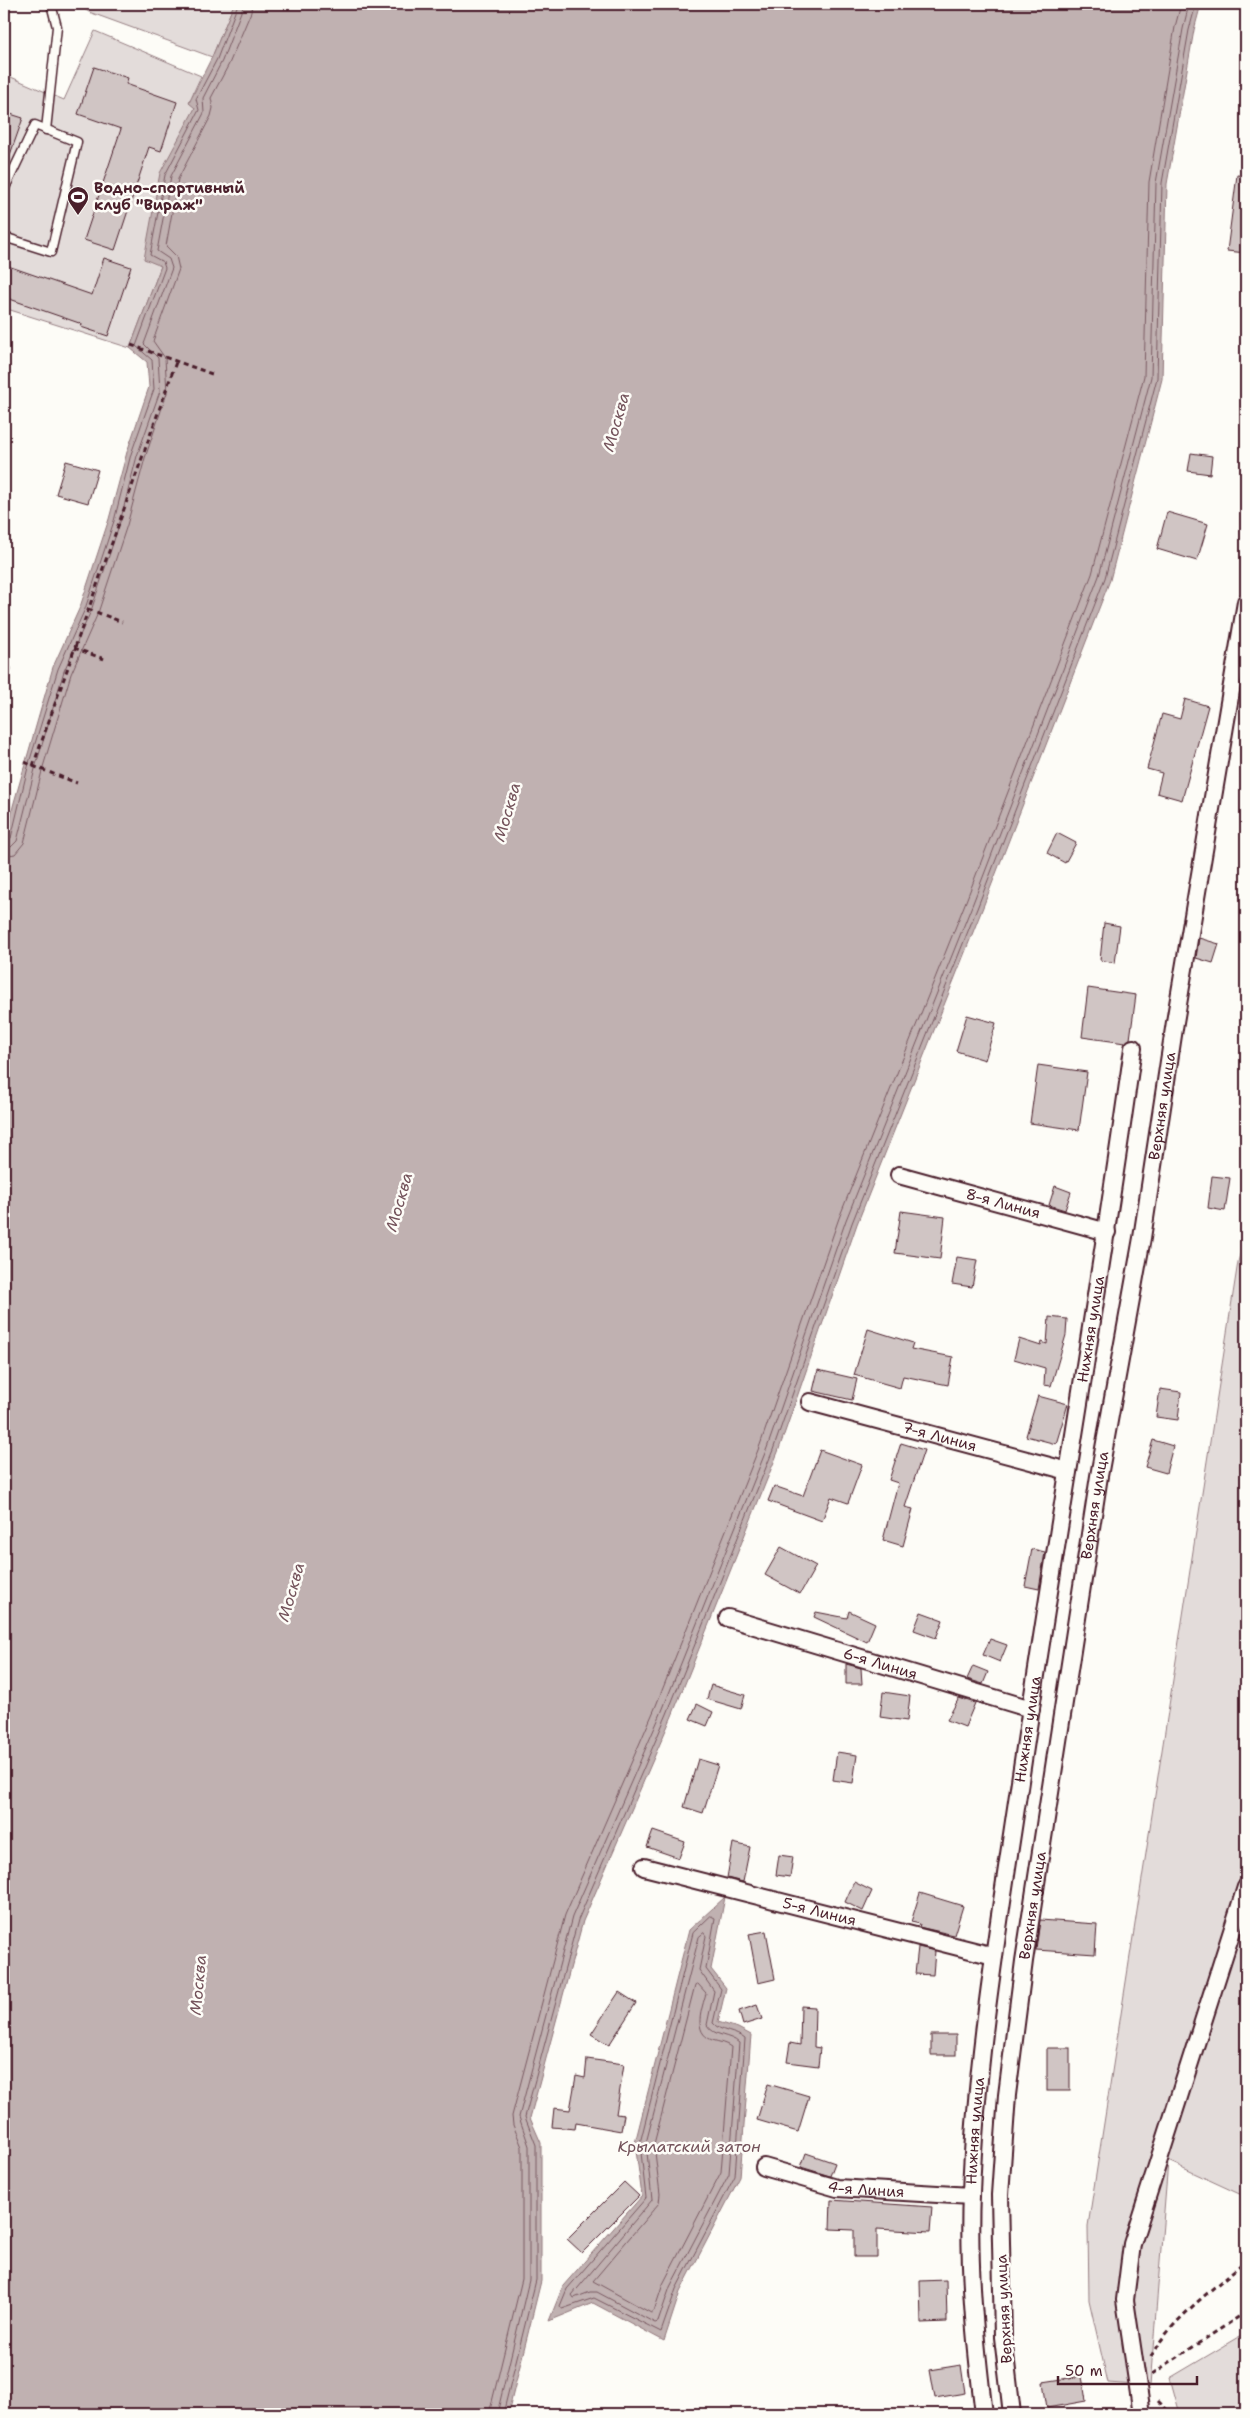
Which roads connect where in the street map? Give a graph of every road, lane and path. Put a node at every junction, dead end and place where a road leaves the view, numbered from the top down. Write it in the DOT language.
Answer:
graph roads {
  1 [pos="51,4"];
  2 [pos="46,130"];
  3 [pos="4,190"];
  4 [pos="4,237"];
  5 [pos="131,346"];
  6 [pos="176,362"];
  7 [pos="212,374"];
  8 [pos="1246,602"];
  9 [pos="88,609"];
  10 [pos="122,622"];
  11 [pos="74,648"];
  12 [pos="107,660"];
  13 [pos="25,762"];
  14 [pos="33,766"];
  15 [pos="76,783"];
  16 [pos="1132,1048"];
  17 [pos="899,1176"];
  18 [pos="1107,1232"];
  19 [pos="810,1402"];
  20 [pos="1068,1471"];
  21 [pos="728,1618"];
  22 [pos="1031,1709"];
  23 [pos="644,1866"];
  24 [pos="1246,1887"];
  25 [pos="994,1956"];
  26 [pos="764,2167"];
  27 [pos="971,2196"];
  28 [pos="1246,2260"];
  29 [pos="1246,2312"];
  30 [pos="1139,2383"];
  31 [pos="984,2414"];
  32 [pos="1012,2414"];
  33 [pos="1142,2414"];
  1 -- 2 [label="lane"];
  2 -- 3 [label="lane"];
  2 -- 4 [label="lane"];
  5 -- 6 [label="path"];
  6 -- 7 [label="path"];
  6 -- 9 [label="path"];
  8 -- 32 [label="street, Верхняя улица"];
  9 -- 10 [label="path"];
  9 -- 11 [label="path"];
  11 -- 12 [label="path"];
  11 -- 14 [label="path"];
  13 -- 14 [label="path"];
  14 -- 15 [label="path"];
  16 -- 18 [label="street, Нижняя улица"];
  17 -- 18 [label="street, 8-я Линия"];
  18 -- 20 [label="street, Нижняя улица"];
  19 -- 20 [label="street, 7-я Линия"];
  20 -- 22 [label="street, Нижняя улица"];
  21 -- 22 [label="street, 6-я Линия"];
  22 -- 25 [label="street, Нижняя улица"];
  23 -- 25 [label="street, 5-я Линия"];
  24 -- 30 [label="street"];
  25 -- 27 [label="street, Нижняя улица"];
  26 -- 27 [label="street, 4-я Линия"];
  27 -- 31 [label="street, Нижняя улица"];
  28 -- 30 [label="path"];
  29 -- 30 [label="path"];
  30 -- 33 [label="street"];
}
